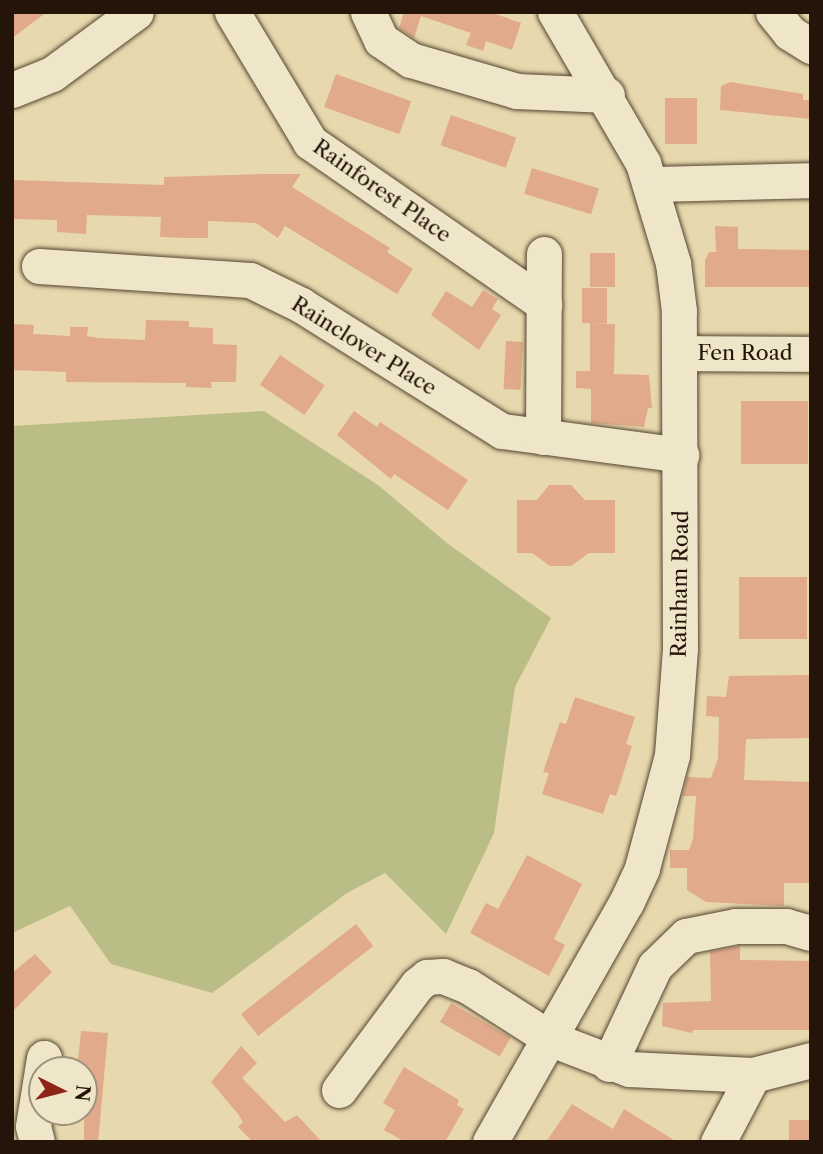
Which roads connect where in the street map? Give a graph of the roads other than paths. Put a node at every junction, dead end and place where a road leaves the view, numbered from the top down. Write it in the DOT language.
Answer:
graph roads {
  1 [pos="136,12"];
  2 [pos="232,12"];
  3 [pos="368,12"];
  4 [pos="555,12"];
  5 [pos="773,12"];
  6 [pos="811,46"];
  7 [pos="12,90"];
  8 [pos="607,94"];
  9 [pos="811,180"];
  10 [pos="652,184"];
  11 [pos="544,254"];
  12 [pos="39,266"];
  13 [pos="544,304"];
  14 [pos="679,353"];
  15 [pos="811,354"];
  16 [pos="543,437"];
  17 [pos="681,455"];
  18 [pos="811,933"];
  19 [pos="551,1039"];
  20 [pos="811,1060"];
  21 [pos="609,1064"];
  22 [pos="753,1075"];
  23 [pos="339,1090"];
  24 [pos="490,1142"];
  25 [pos="718,1142"];
  1 -- 7 [label="street"];
  2 -- 13 [label="street, Rainforest Place"];
  3 -- 8 [label="street"];
  4 -- 8 [label="street, Rainham Road"];
  5 -- 6 [label="street"];
  8 -- 10 [label="street, Rainham Road"];
  9 -- 10 [label="street"];
  10 -- 14 [label="street, Rainham Road"];
  11 -- 13 [label="street"];
  12 -- 16 [label="street, Rainclover Place"];
  13 -- 16 [label="street"];
  14 -- 15 [label="street, Fen Road"];
  14 -- 17 [label="street, Rainham Road"];
  16 -- 17 [label="street, Rainclover Place"];
  17 -- 19 [label="street, Rainham Road"];
  18 -- 21 [label="street"];
  19 -- 21 [label="street"];
  19 -- 23 [label="street"];
  19 -- 24 [label="street, Rainham Road"];
  20 -- 22 [label="street"];
  21 -- 22 [label="street"];
  22 -- 25 [label="street"];
}
